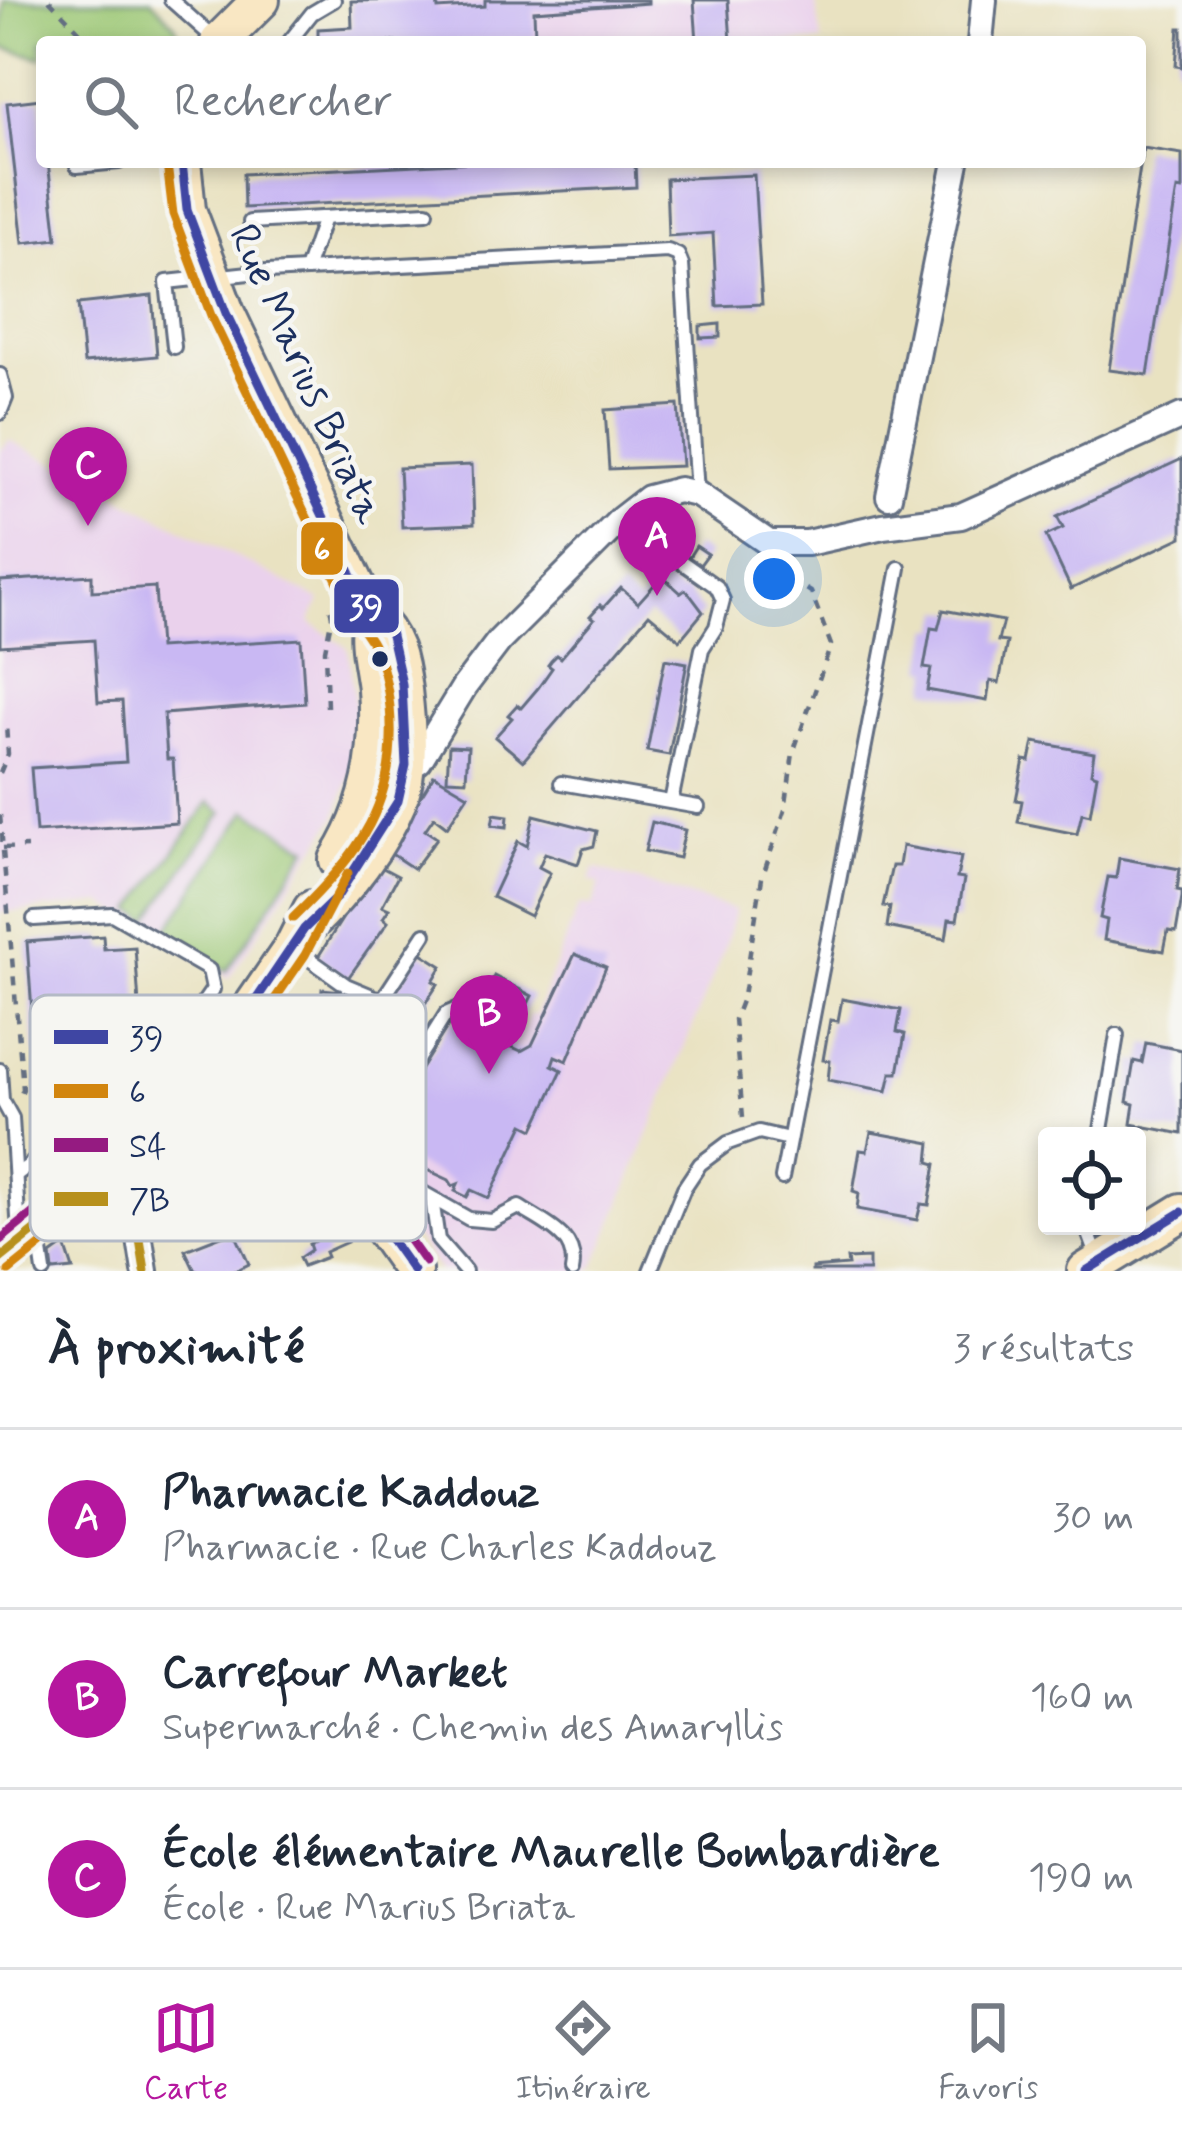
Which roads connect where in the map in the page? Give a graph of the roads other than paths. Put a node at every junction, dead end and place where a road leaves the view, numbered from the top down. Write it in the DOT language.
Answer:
graph roads {
  1 [pos="171,0"];
  2 [pos="261,0"];
  3 [pos="334,0"];
  4 [pos="984,0"];
  5 [pos="211,36"];
  6 [pos="224,36"];
  7 [pos="295,36"];
  8 [pos="981,36"];
  9 [pos="183,168"];
  10 [pos="955,168"];
  11 [pos="427,212"];
  12 [pos="324,218"];
  13 [pos="250,222"];
  14 [pos="306,270"];
  15 [pos="211,277"];
  16 [pos="174,347"];
  17 [pos="0,375"];
  18 [pos="0,413"];
  19 [pos="1182,416"];
  20 [pos="697,494"];
  21 [pos="889,496"];
  22 [pos="621,519"];
  23 [pos="899,568"];
  24 [pos="392,763"];
  25 [pos="561,783"];
  26 [pos="671,802"];
  27 [pos="698,807"];
  28 [pos="34,919"];
  29 [pos="425,934"];
  30 [pos="298,938"];
  31 [pos="209,995"];
  32 [pos="259,995"];
  33 [pos="370,995"];
  34 [pos="385,995"];
  35 [pos="499,1030"];
  36 [pos="1117,1035"];
  37 [pos="426,1050"];
  38 [pos="0,1070"];
  39 [pos="1102,1127"];
  40 [pos="789,1138"];
  41 [pos="30,1164"];
  42 [pos="16,1175"];
  43 [pos="782,1178"];
  44 [pos="426,1195"];
  45 [pos="432,1199"];
  46 [pos="1182,1212"];
  47 [pos="1088,1235"];
  48 [pos="140,1241"];
  49 [pos="392,1241"];
  50 [pos="19,1243"];
  51 [pos="1093,1267"];
  52 [pos="44,1271"];
  53 [pos="145,1271"];
  54 [pos="413,1271"];
  55 [pos="465,1271"];
  56 [pos="572,1271"];
  57 [pos="650,1271"];
  1 -- 5 [label="lane"];
  2 -- 6 [label="street"];
  3 -- 7 [label="lane"];
  4 -- 8 [label="street"];
  9 -- 15 [label="street, Rue Marius Briata"];
  10 -- 21 [label="street"];
  11 -- 12 [label="lane"];
  12 -- 13 [label="lane"];
  12 -- 14 [label="lane"];
  14 -- 15 [label="lane"];
  14 -- 20 [label="lane"];
  15 -- 16 [label="lane"];
  15 -- 24 [label="street, Rue Marius Briata"];
  17 -- 18 [label="lane"];
  19 -- 20 [label="street"];
  20 -- 22 [label="street"];
  22 -- 24 [label="street"];
  22 -- 26 [label="lane"];
  23 -- 40 [label="lane"];
  24 -- 30 [label="street"];
  25 -- 26 [label="lane"];
  26 -- 27 [label="lane"];
  28 -- 31 [label="lane"];
  29 -- 34 [label="lane"];
  30 -- 32 [label="street"];
  30 -- 33 [label="lane"];
  35 -- 37 [label="lane"];
  36 -- 39 [label="lane"];
  38 -- 42 [label="lane"];
  40 -- 43 [label="lane"];
  40 -- 57 [label="lane"];
  41 -- 42 [label="lane"];
  42 -- 50 [label="lane"];
  44 -- 45 [label="lane"];
  45 -- 55 [label="lane"];
  45 -- 56 [label="lane"];
  46 -- 51 [label="street"];
  47 -- 51 [label="lane"];
  48 -- 53 [label="street"];
  49 -- 54 [label="street"];
  50 -- 52 [label="lane"];
}
